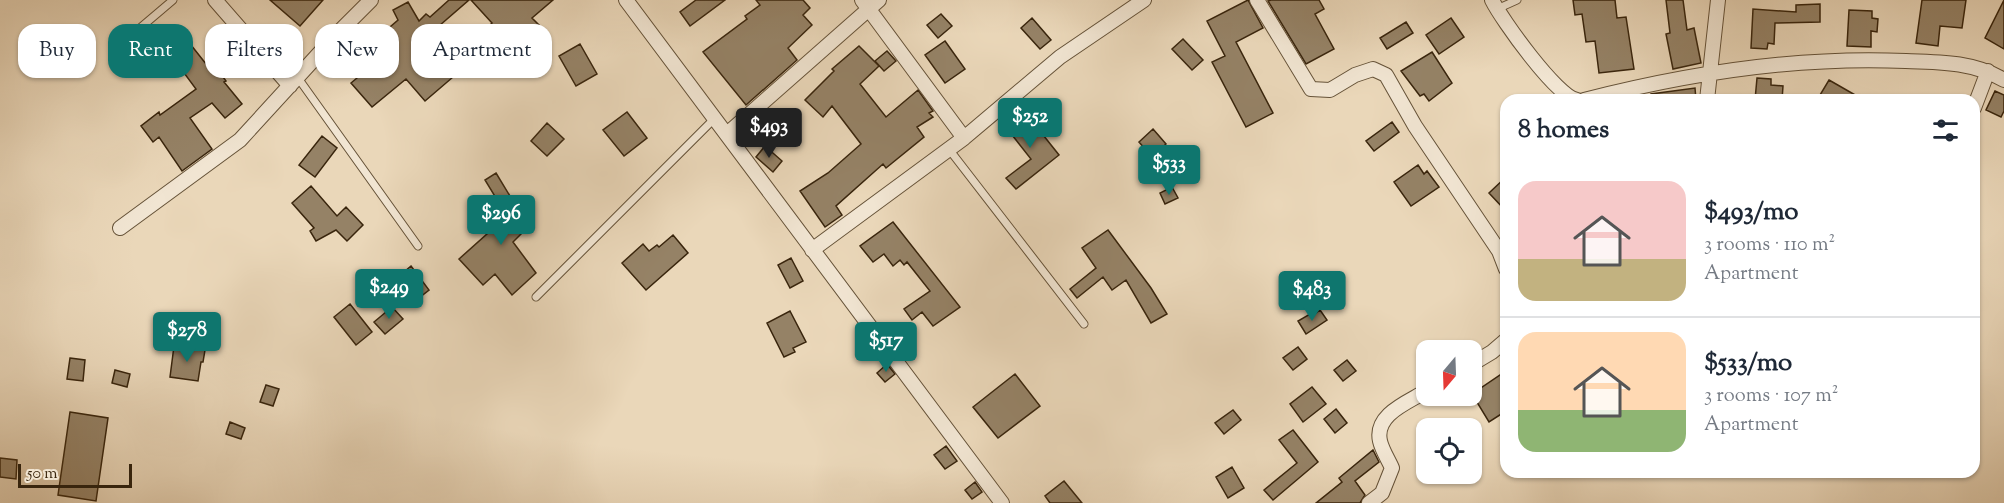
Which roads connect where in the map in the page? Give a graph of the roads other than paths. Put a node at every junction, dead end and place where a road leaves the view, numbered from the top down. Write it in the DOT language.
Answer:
graph roads {
  1 [pos="173,0"];
  2 [pos="215,0"];
  3 [pos="371,0"];
  4 [pos="626,0"];
  5 [pos="1144,0"];
  6 [pos="1257,0"];
  7 [pos="1516,0"];
  8 [pos="1718,0"];
  9 [pos="870,3"];
  10 [pos="1494,5"];
  11 [pos="145,24"];
  12 [pos="1988,71"];
  13 [pos="1710,74"];
  14 [pos="2004,80"];
  15 [pos="294,82"];
  16 [pos="1563,94"];
  17 [pos="1604,94"];
  18 [pos="1708,94"];
  19 [pos="1979,94"];
  20 [pos="714,118"];
  21 [pos="727,134"];
  22 [pos="964,138"];
  23 [pos="948,148"];
  24 [pos="120,228"];
  25 [pos="1500,245"];
  26 [pos="418,246"];
  27 [pos="812,250"];
  28 [pos="536,297"];
  29 [pos="1084,324"];
  30 [pos="1500,345"];
  31 [pos="1482,358"];
  32 [pos="1416,397"];
  33 [pos="1002,503"];
  34 [pos="1370,503"];
  1 -- 11 [label="lane"];
  2 -- 15 [label="street"];
  3 -- 15 [label="street"];
  4 -- 20 [label="street"];
  5 -- 22 [label="street"];
  6 -- 25 [label="street"];
  7 -- 10 [label="lane"];
  8 -- 13 [label="street"];
  9 -- 21 [label="street"];
  9 -- 22 [label="street"];
  10 -- 16 [label="street"];
  12 -- 13 [label="street"];
  12 -- 14 [label="street"];
  12 -- 19 [label="street"];
  13 -- 17 [label="street"];
  13 -- 18 [label="street"];
  15 -- 24 [label="street"];
  15 -- 26 [label="lane"];
  20 -- 21 [label="street"];
  20 -- 28 [label="lane"];
  21 -- 27 [label="street"];
  22 -- 23 [label="street"];
  23 -- 27 [label="street"];
  23 -- 29 [label="lane"];
  27 -- 33 [label="street"];
  30 -- 31 [label="street"];
  32 -- 34 [label="street"];
}
